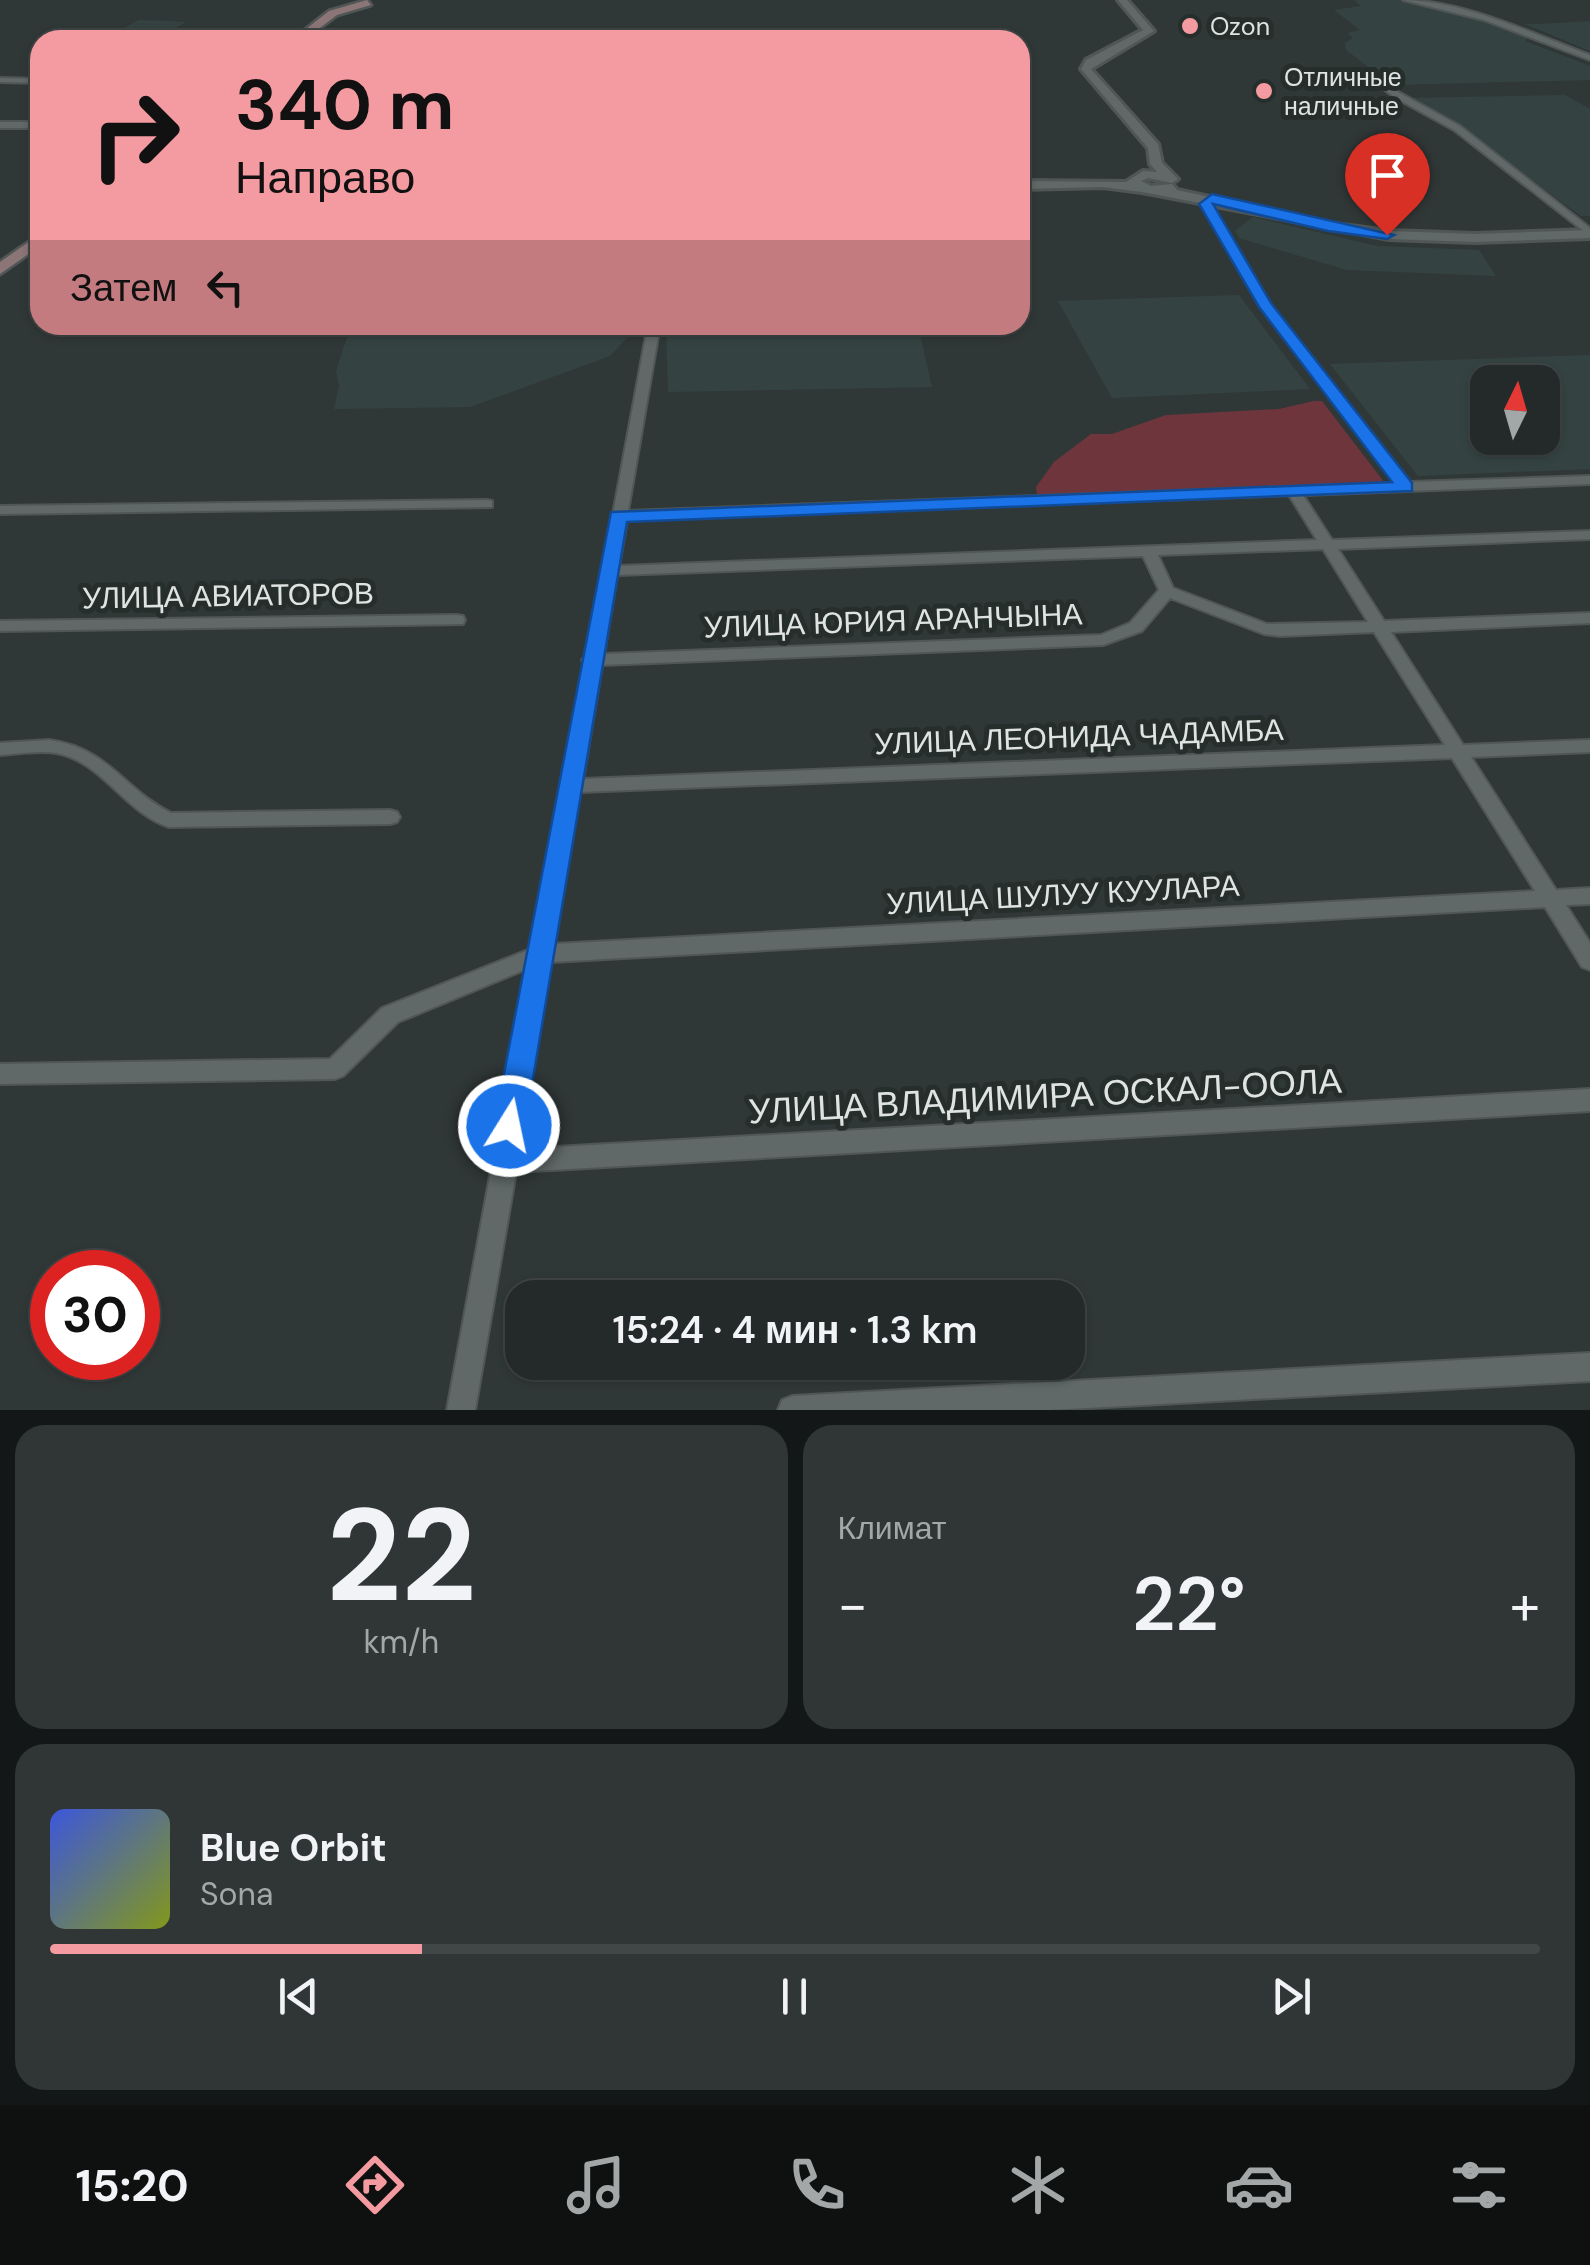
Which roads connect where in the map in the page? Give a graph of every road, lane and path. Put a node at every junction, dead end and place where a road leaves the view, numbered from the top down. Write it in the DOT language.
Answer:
graph roads {
  1 [pos="381,0"];
  2 [pos="1122,0"];
  3 [pos="1406,0"];
  4 [pos="331,3"];
  5 [pos="306,30"];
  6 [pos="1590,58"];
  7 [pos="1367,72"];
  8 [pos="0,80"];
  9 [pos="30,81"];
  10 [pos="30,124"];
  11 [pos="0,126"];
  12 [pos="1156,164"];
  13 [pos="1172,180"];
  14 [pos="1144,182"];
  15 [pos="1030,186"];
  16 [pos="1206,197"];
  17 [pos="1590,233"];
  18 [pos="30,247"];
  19 [pos="0,270"];
  20 [pos="652,335"];
  21 [pos="1590,480"];
  22 [pos="1406,487"];
  23 [pos="1295,493"];
  24 [pos="487,504"];
  25 [pos="0,510"];
  26 [pos="618,516"];
  27 [pos="1590,535"];
  28 [pos="1329,546"];
  29 [pos="1149,552"];
  30 [pos="608,572"];
  31 [pos="1168,591"];
  32 [pos="1590,618"];
  33 [pos="457,620"];
  34 [pos="0,626"];
  35 [pos="1382,628"];
  36 [pos="592,660"];
  37 [pos="1590,746"];
  38 [pos="0,750"];
  39 [pos="1460,752"];
  40 [pos="570,786"];
  41 [pos="390,816"];
  42 [pos="1590,896"];
  43 [pos="1549,898"];
  44 [pos="540,954"];
  45 [pos="1590,961"];
  46 [pos="0,1074"];
  47 [pos="1590,1100"];
  48 [pos="503,1161"];
  49 [pos="1590,1367"];
  50 [pos="462,1410"];
  51 [pos="792,1410"];
  1 -- 4 [label="main road"];
  2 -- 12 [label="street"];
  3 -- 6 [label="street"];
  4 -- 5 [label="main road"];
  7 -- 17 [label="street"];
  8 -- 9 [label="street"];
  10 -- 11 [label="street"];
  12 -- 13 [label="street"];
  12 -- 14 [label="street"];
  13 -- 14 [label="street"];
  13 -- 14 [label="street"];
  13 -- 16 [label="street"];
  14 -- 15 [label="street"];
  14 -- 16 [label="street"];
  16 -- 17 [label="street"];
  16 -- 22 [label="street"];
  18 -- 19 [label="main road"];
  20 -- 26 [label="street"];
  21 -- 22 [label="street"];
  22 -- 23 [label="street"];
  23 -- 26 [label="street"];
  23 -- 28 [label="street"];
  24 -- 25 [label="street"];
  26 -- 30 [label="street"];
  27 -- 28 [label="street"];
  28 -- 29 [label="street"];
  28 -- 35 [label="street"];
  29 -- 30 [label="street"];
  29 -- 31 [label="street"];
  30 -- 36 [label="street"];
  31 -- 35 [label="street"];
  31 -- 36 [label="street, УЛИЦА ЮРИЯ АРАНЧЫНА"];
  32 -- 35 [label="street"];
  33 -- 34 [label="street, УЛИЦА АВИАТОРОВ"];
  35 -- 39 [label="street"];
  36 -- 40 [label="street"];
  37 -- 39 [label="street, УЛИЦА ЛЕОНИДА ЧАДАМБА"];
  38 -- 41 [label="street"];
  39 -- 40 [label="street, УЛИЦА ЛЕОНИДА ЧАДАМБА"];
  39 -- 43 [label="street"];
  40 -- 44 [label="street"];
  42 -- 43 [label="street, УЛИЦА ШУЛУУ КУУЛАРА"];
  43 -- 44 [label="street, УЛИЦА ШУЛУУ КУУЛАРА"];
  43 -- 45 [label="street"];
  44 -- 46 [label="street"];
  44 -- 48 [label="street"];
  47 -- 48 [label="street, УЛИЦА ВЛАДИМИРА ОСКАЛ-ООЛА"];
  48 -- 50 [label="street"];
  49 -- 51 [label="street"];
}
